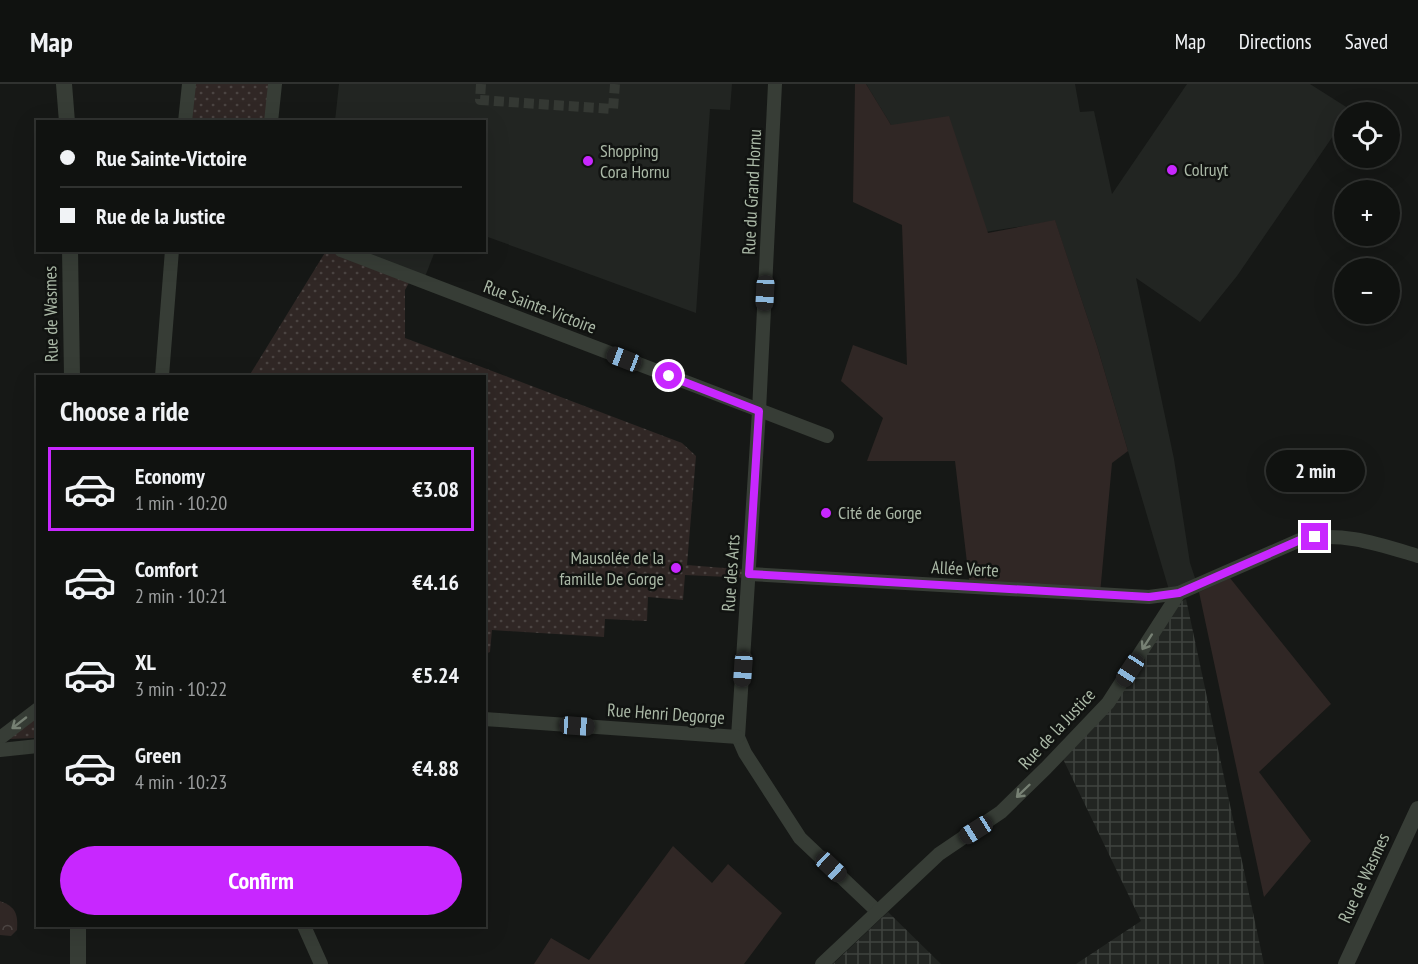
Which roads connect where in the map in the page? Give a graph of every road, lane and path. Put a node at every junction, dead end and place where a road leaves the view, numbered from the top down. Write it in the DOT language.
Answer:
graph roads {
  1 [pos="64,84"];
  2 [pos="189,84"];
  3 [pos="275,84"];
  4 [pos="775,84"];
  5 [pos="67,120"];
  6 [pos="185,120"];
  7 [pos="271,120"];
  8 [pos="70,252"];
  9 [pos="172,252"];
  10 [pos="346,252"];
  11 [pos="72,375"];
  12 [pos="162,375"];
  13 [pos="759,411"];
  14 [pos="827,436"];
  15 [pos="1418,556"];
  16 [pos="749,574"];
  17 [pos="1179,593"];
  18 [pos="36,711"];
  19 [pos="486,719"];
  20 [pos="738,737"];
  21 [pos="0,738"];
  22 [pos="36,746"];
  23 [pos="0,750"];
  24 [pos="1418,809"];
  25 [pos="877,911"];
  26 [pos="78,927"];
  27 [pos="304,927"];
  28 [pos="78,964"];
  29 [pos="321,964"];
  30 [pos="822,964"];
  31 [pos="1346,964"];
  1 -- 5 [label="street"];
  2 -- 6 [label="street"];
  3 -- 7 [label="street"];
  4 -- 13 [label="street, Rue du Grand Hornu"];
  8 -- 11 [label="street, Rue de Wasmes"];
  9 -- 12 [label="street"];
  10 -- 13 [label="street, Rue Sainte-Victoire"];
  13 -- 14 [label="street, Rue Sainte-Victoire"];
  13 -- 16 [label="street, Rue des Arts"];
  15 -- 17 [label="street"];
  16 -- 17 [label="street, Allée Verte"];
  16 -- 20 [label="street, Rue des Arts"];
  17 -- 25 [label="street, Rue de la Justice, one-way"];
  18 -- 21 [label="street, one-way"];
  19 -- 20 [label="street, Rue Henri Degorge"];
  20 -- 25 [label="street"];
  22 -- 23 [label="street"];
  24 -- 31 [label="street, Rue de Wasmes"];
  25 -- 30 [label="street, Rue de la Justice"];
  26 -- 28 [label="street"];
  27 -- 29 [label="street"];
}
